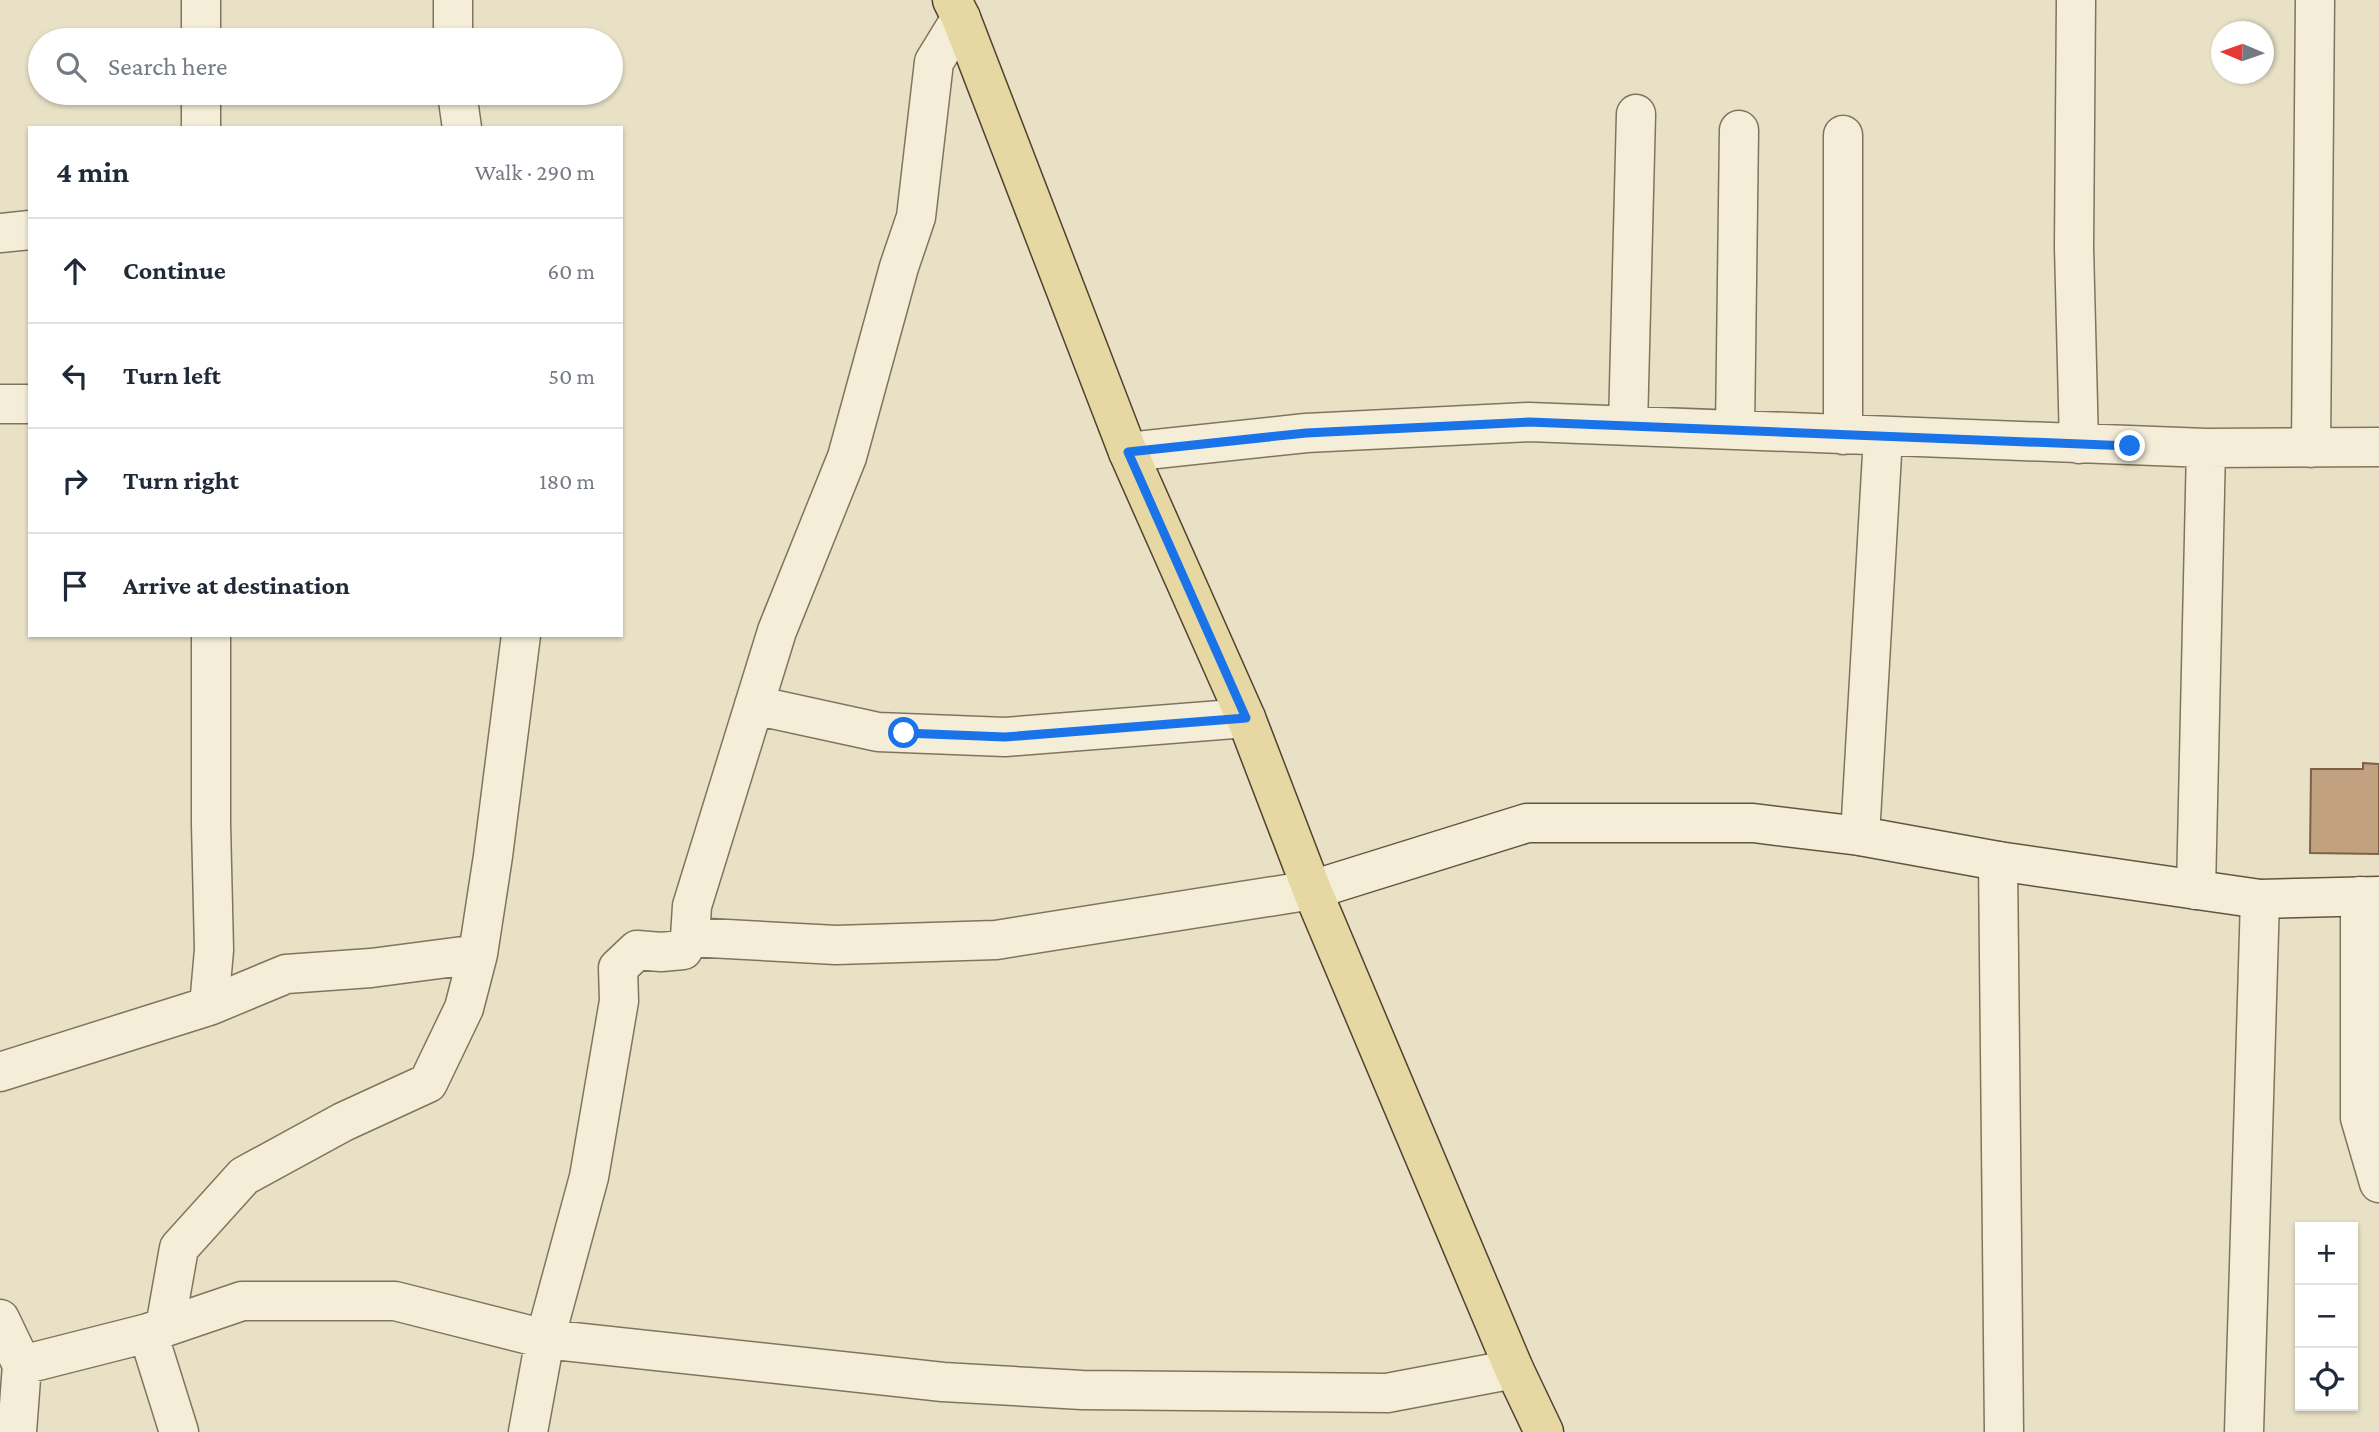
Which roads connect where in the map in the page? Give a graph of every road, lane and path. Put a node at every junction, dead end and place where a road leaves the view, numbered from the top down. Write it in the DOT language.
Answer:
graph roads {
  1 [pos="201,0"];
  2 [pos="453,0"];
  3 [pos="2076,0"];
  4 [pos="2315,0"];
  5 [pos="957,9"];
  6 [pos="201,28"];
  7 [pos="453,28"];
  8 [pos="201,105"];
  9 [pos="459,105"];
  10 [pos="1636,114"];
  11 [pos="201,126"];
  12 [pos="462,126"];
  13 [pos="1738,130"];
  14 [pos="1843,135"];
  15 [pos="28,230"];
  16 [pos="0,233"];
  17 [pos="0,404"];
  18 [pos="28,404"];
  19 [pos="1628,426"];
  20 [pos="1735,430"];
  21 [pos="1843,436"];
  22 [pos="1883,437"];
  23 [pos="2080,444"];
  24 [pos="2311,447"];
  25 [pos="2379,447"];
  26 [pos="2206,448"];
  27 [pos="1128,452"];
  28 [pos="211,637"];
  29 [pos="521,637"];
  30 [pos="754,705"];
  31 [pos="1246,718"];
  32 [pos="1860,836"];
  33 [pos="1998,861"];
  34 [pos="1312,890"];
  35 [pos="2196,890"];
  36 [pos="2370,896"];
  37 [pos="2260,899"];
  38 [pos="690,937"];
  39 [pos="478,954"];
  40 [pos="209,1006"];
  41 [pos="0,1072"];
  42 [pos="2379,1182"];
  43 [pos="0,1319"];
  44 [pos="157,1330"];
  45 [pos="545,1339"];
  46 [pos="22,1365"];
  47 [pos="1514,1369"];
  48 [pos="17,1432"];
  49 [pos="179,1432"];
  50 [pos="527,1432"];
  51 [pos="1544,1432"];
  52 [pos="2004,1432"];
  53 [pos="2244,1432"];
  1 -- 6 [label="street"];
  2 -- 7 [label="street"];
  3 -- 23 [label="street"];
  4 -- 24 [label="street"];
  5 -- 27 [label="main road"];
  5 -- 30 [label="street"];
  8 -- 11 [label="street"];
  9 -- 12 [label="street"];
  10 -- 19 [label="street"];
  13 -- 20 [label="street"];
  14 -- 21 [label="street"];
  15 -- 16 [label="street"];
  17 -- 18 [label="street"];
  19 -- 20 [label="street"];
  19 -- 27 [label="street"];
  20 -- 21 [label="street"];
  21 -- 22 [label="street"];
  22 -- 23 [label="street"];
  22 -- 32 [label="street"];
  23 -- 26 [label="street"];
  24 -- 25 [label="street"];
  24 -- 26 [label="street"];
  26 -- 35 [label="street"];
  27 -- 31 [label="main road"];
  28 -- 40 [label="street"];
  29 -- 39 [label="street"];
  30 -- 31 [label="street"];
  30 -- 38 [label="street"];
  31 -- 34 [label="main road"];
  32 -- 33 [label="street"];
  32 -- 34 [label="street"];
  33 -- 35 [label="street"];
  33 -- 52 [label="street"];
  34 -- 38 [label="street"];
  34 -- 47 [label="main road"];
  35 -- 37 [label="street"];
  36 -- 37 [label="street"];
  36 -- 42 [label="street"];
  37 -- 53 [label="street"];
  38 -- 45 [label="street"];
  39 -- 40 [label="street"];
  39 -- 44 [label="street"];
  40 -- 41 [label="street"];
  43 -- 46 [label="street"];
  44 -- 45 [label="street"];
  44 -- 46 [label="street"];
  44 -- 49 [label="street"];
  45 -- 47 [label="street"];
  45 -- 50 [label="street"];
  46 -- 48 [label="street"];
  47 -- 51 [label="main road"];
}
